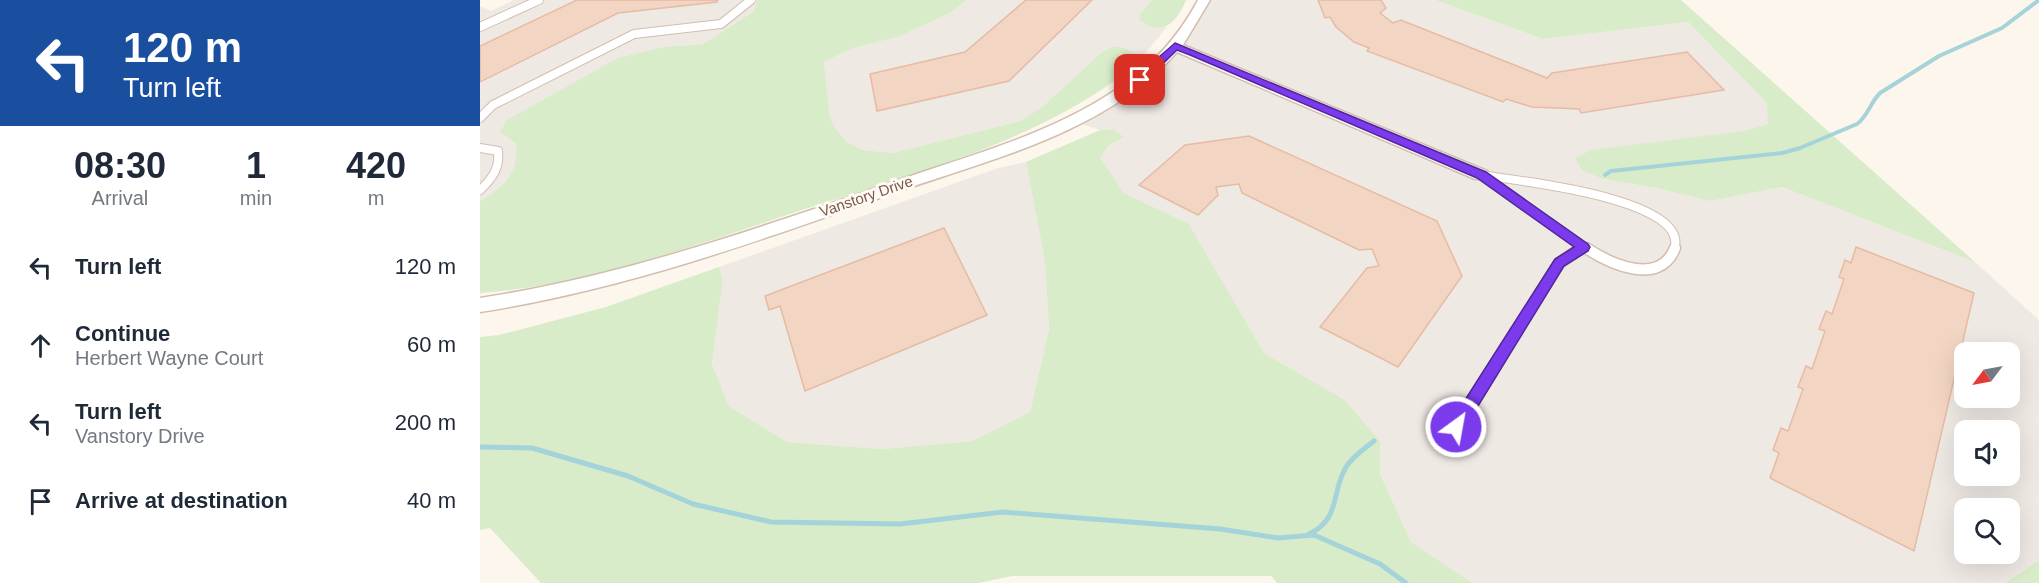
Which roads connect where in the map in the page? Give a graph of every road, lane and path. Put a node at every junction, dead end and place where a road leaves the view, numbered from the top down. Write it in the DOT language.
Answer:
graph roads {
  1 [pos="539,0"];
  2 [pos="751,0"];
  3 [pos="1204,0"];
  4 [pos="481,24"];
  5 [pos="1175,46"];
  6 [pos="480,118"];
  7 [pos="480,148"];
  8 [pos="1481,175"];
  9 [pos="480,190"];
  10 [pos="1584,247"];
  11 [pos="480,304"];
  12 [pos="1456,427"];
  1 -- 4 [label="lane"];
  2 -- 6 [label="lane"];
  3 -- 5 [label="street, Vanstory Drive"];
  5 -- 8 [label="street"];
  5 -- 11 [label="street, Vanstory Drive"];
  7 -- 9 [label="lane"];
  8 -- 10 [label="lane"];
  8 -- 10 [label="lane"];
  10 -- 12 [label="lane"];
}
